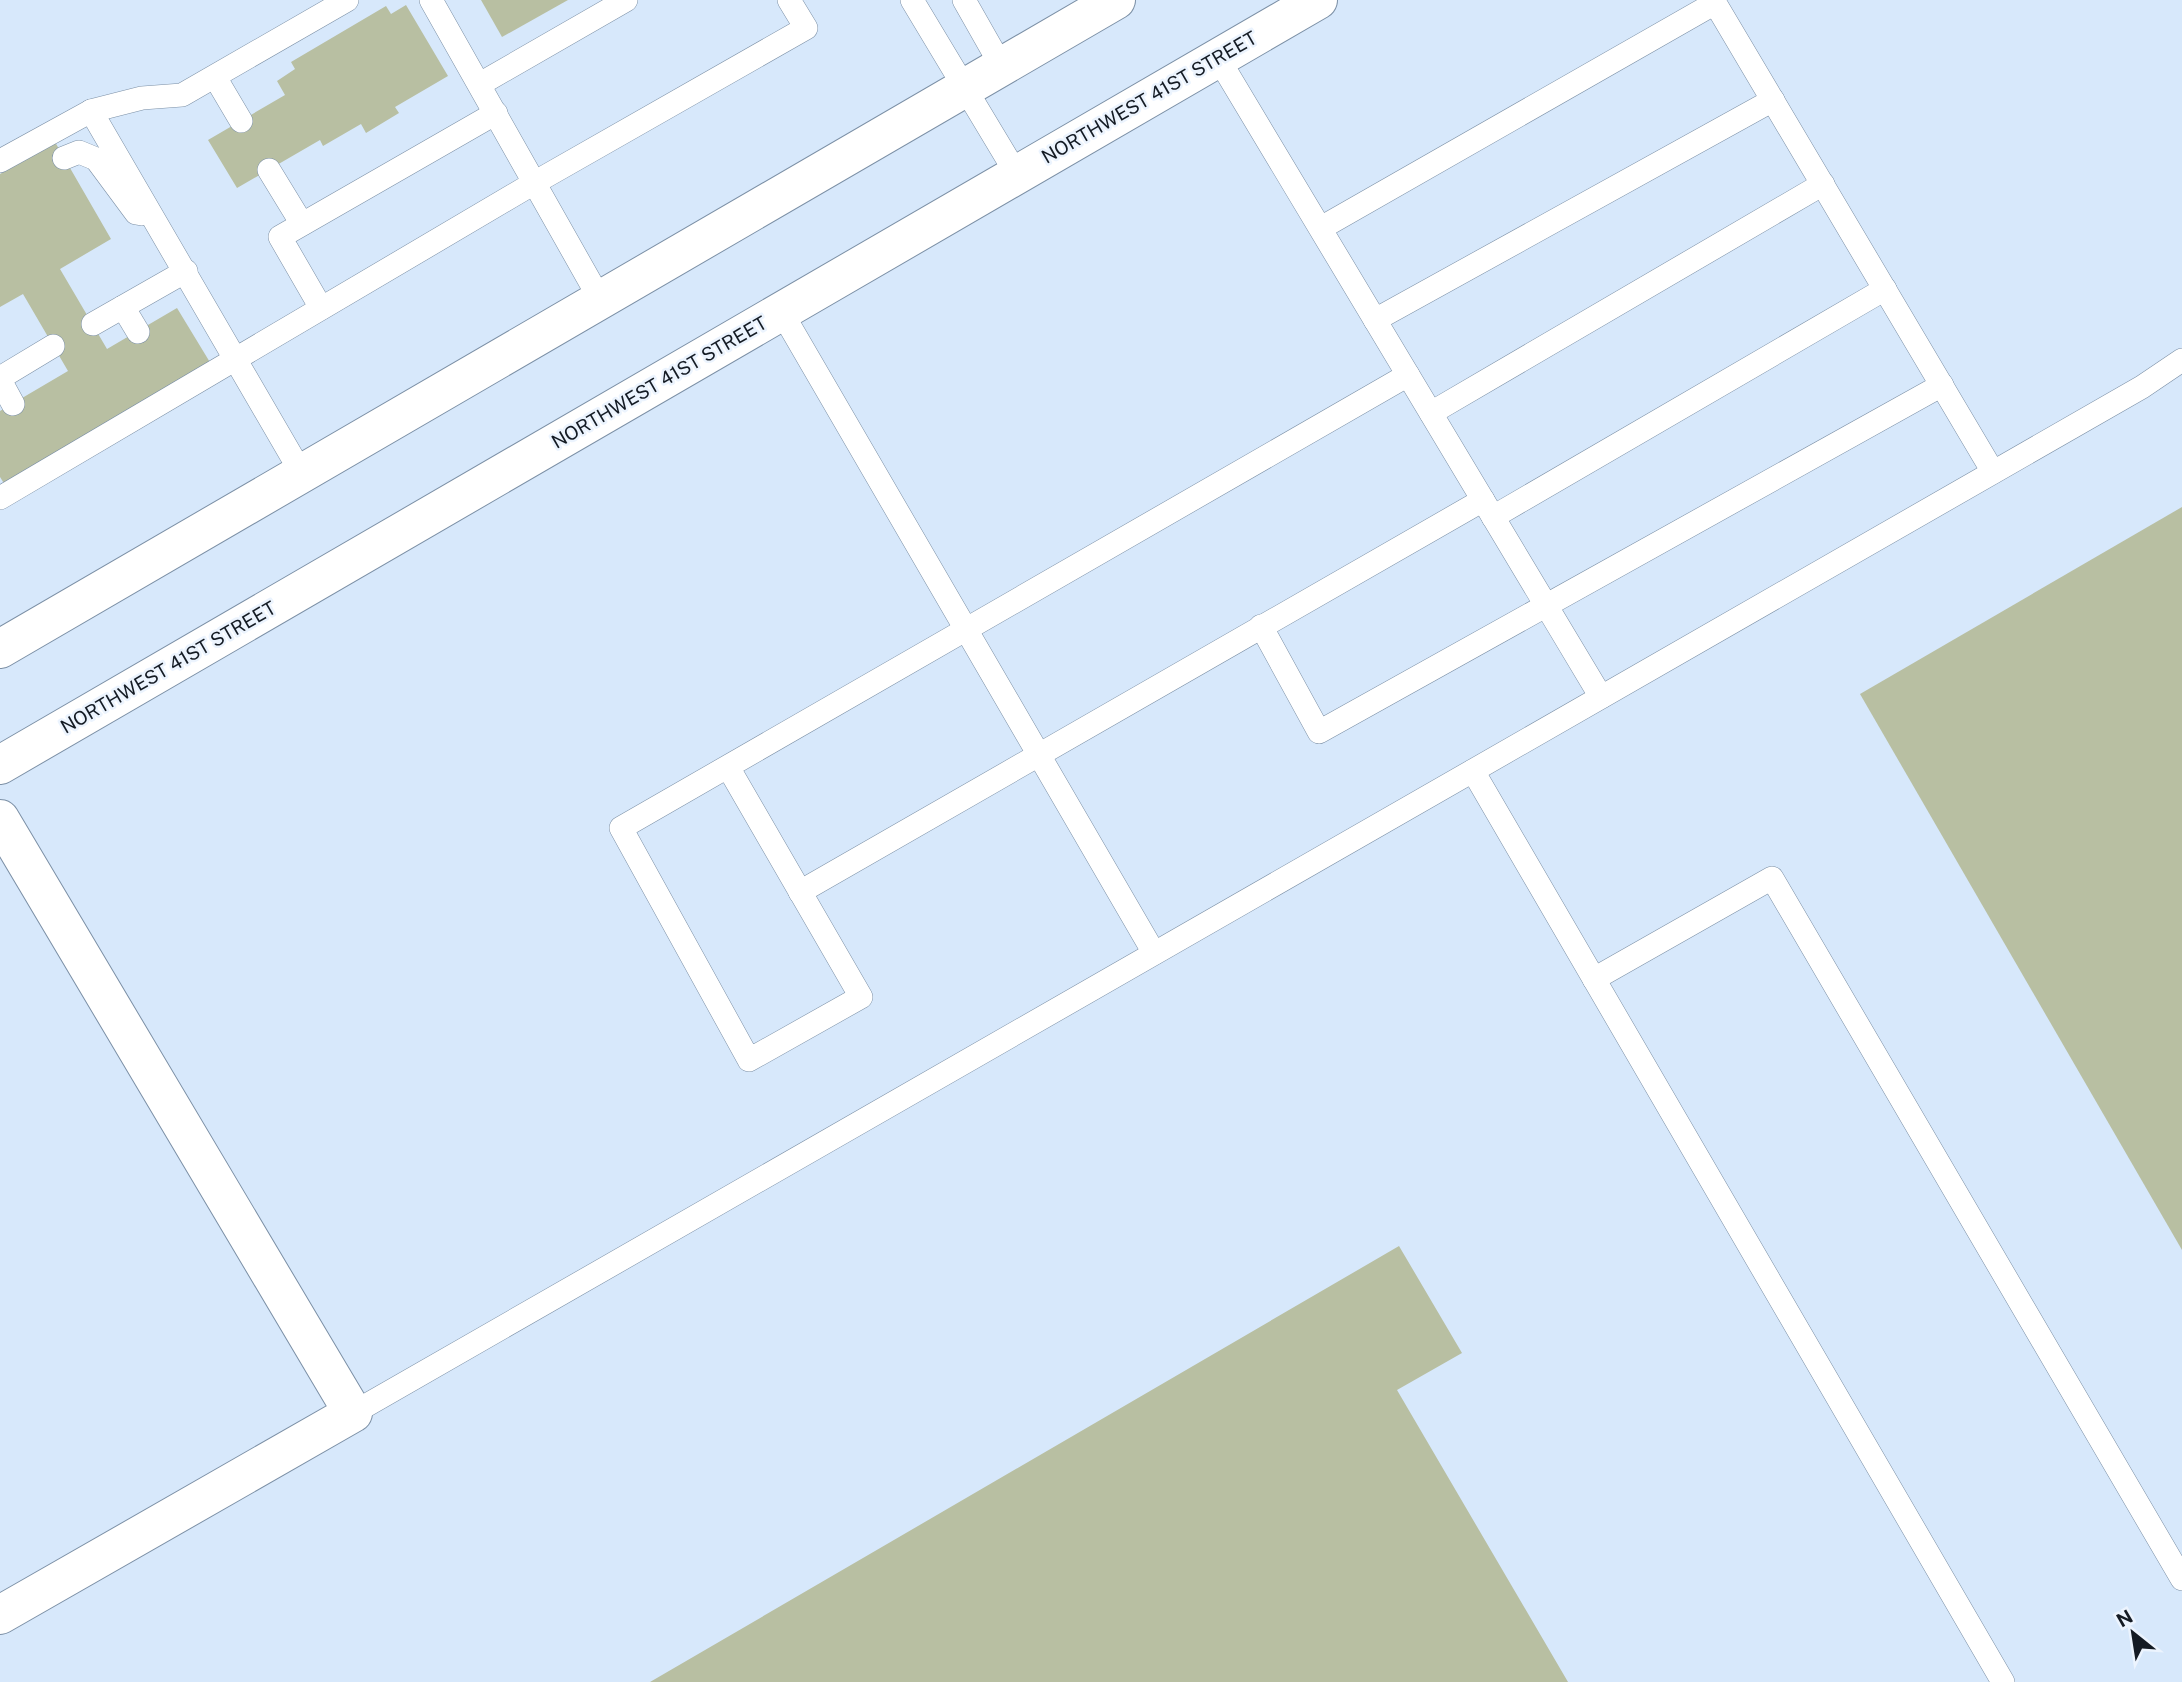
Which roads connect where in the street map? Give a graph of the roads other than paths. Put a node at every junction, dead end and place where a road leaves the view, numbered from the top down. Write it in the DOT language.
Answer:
graph roads {
  1 [pos="347,0"];
  2 [pos="431,0"];
  3 [pos="626,0"];
  4 [pos="789,0"];
  5 [pos="912,0"];
  6 [pos="964,0"];
  7 [pos="1116,0"];
  8 [pos="1318,0"];
  9 [pos="1218,58"];
  10 [pos="1002,67"];
  11 [pos="215,76"];
  12 [pos="480,84"];
  13 [pos="967,88"];
  14 [pos="1773,100"];
  15 [pos="92,111"];
  16 [pos="496,113"];
  17 [pos="241,121"];
  18 [pos="64,158"];
  19 [pos="0,161"];
  20 [pos="269,170"];
  21 [pos="1016,173"];
  22 [pos="534,183"];
  23 [pos="1823,184"];
  24 [pos="152,215"];
  25 [pos="302,224"];
  26 [pos="1321,228"];
  27 [pos="186,271"];
  28 [pos="1885,289"];
  29 [pos="601,300"];
  30 [pos="123,307"];
  31 [pos="321,308"];
  32 [pos="781,311"];
  33 [pos="1375,320"];
  34 [pos="93,324"];
  35 [pos="138,332"];
  36 [pos="53,346"];
  37 [pos="237,358"];
  38 [pos="2182,360"];
  39 [pos="1408,375"];
  40 [pos="0,379"];
  41 [pos="1942,385"];
  42 [pos="13,404"];
  43 [pos="1431,413"];
  44 [pos="1993,472"];
  45 [pos="302,474"];
  46 [pos="0,498"];
  47 [pos="1488,509"];
  48 [pos="1546,605"];
  49 [pos="1261,626"];
  50 [pos="967,629"];
  51 [pos="0,649"];
  52 [pos="1601,697"];
  53 [pos="1038,754"];
  54 [pos="0,765"];
  55 [pos="728,766"];
  56 [pos="1473,771"];
  57 [pos="0,819"];
  58 [pos="800,892"];
  59 [pos="1154,953"];
  60 [pos="1594,979"];
  61 [pos="353,1413"];
  62 [pos="2182,1579"];
  63 [pos="0,1615"];
  64 [pos="2003,1682"];
  1 -- 11 [label="lane"];
  2 -- 12 [label="lane"];
  3 -- 12 [label="lane"];
  4 -- 22 [label="lane"];
  5 -- 13 [label="lane"];
  6 -- 10 [label="lane"];
  7 -- 10 [label="main road"];
  8 -- 9 [label="main road, NORTHWEST 41ST STREET"];
  9 -- 21 [label="main road, NORTHWEST 41ST STREET"];
  9 -- 26 [label="lane"];
  10 -- 13 [label="main road"];
  11 -- 15 [label="lane"];
  11 -- 17 [label="lane"];
  12 -- 16 [label="lane"];
  13 -- 21 [label="lane"];
  13 -- 29 [label="main road"];
  14 -- 23 [label="lane"];
  14 -- 26 [label="lane"];
  14 -- 33 [label="lane"];
  15 -- 19 [label="lane"];
  15 -- 24 [label="lane"];
  16 -- 22 [label="lane"];
  16 -- 25 [label="lane"];
  18 -- 24 [label="lane"];
  20 -- 25 [label="lane"];
  21 -- 32 [label="main road, NORTHWEST 41ST STREET"];
  22 -- 29 [label="lane"];
  22 -- 31 [label="lane"];
  23 -- 28 [label="lane"];
  23 -- 43 [label="lane"];
  24 -- 27 [label="lane"];
  25 -- 31 [label="lane"];
  26 -- 33 [label="lane"];
  27 -- 30 [label="lane"];
  27 -- 37 [label="lane"];
  28 -- 41 [label="lane"];
  28 -- 47 [label="lane"];
  29 -- 45 [label="main road"];
  30 -- 34 [label="lane"];
  30 -- 35 [label="lane"];
  31 -- 37 [label="lane"];
  32 -- 50 [label="lane"];
  32 -- 54 [label="main road, NORTHWEST 41ST STREET"];
  33 -- 39 [label="lane"];
  36 -- 40 [label="lane"];
  37 -- 45 [label="lane"];
  37 -- 46 [label="lane"];
  38 -- 44 [label="lane"];
  39 -- 43 [label="lane"];
  39 -- 50 [label="lane"];
  40 -- 42 [label="lane"];
  41 -- 44 [label="lane"];
  41 -- 48 [label="lane"];
  43 -- 47 [label="lane"];
  44 -- 52 [label="lane"];
  45 -- 51 [label="main road"];
  47 -- 48 [label="lane"];
  47 -- 49 [label="lane"];
  48 -- 49 [label="lane"];
  48 -- 52 [label="lane"];
  49 -- 53 [label="lane"];
  50 -- 53 [label="lane"];
  50 -- 55 [label="lane"];
  52 -- 56 [label="lane"];
  53 -- 58 [label="lane"];
  53 -- 59 [label="lane"];
  55 -- 58 [label="lane"];
  55 -- 58 [label="lane"];
  56 -- 59 [label="lane"];
  56 -- 60 [label="lane"];
  57 -- 61 [label="main road"];
  59 -- 61 [label="lane"];
  60 -- 62 [label="lane"];
  60 -- 64 [label="lane"];
  61 -- 63 [label="main road"];
}
